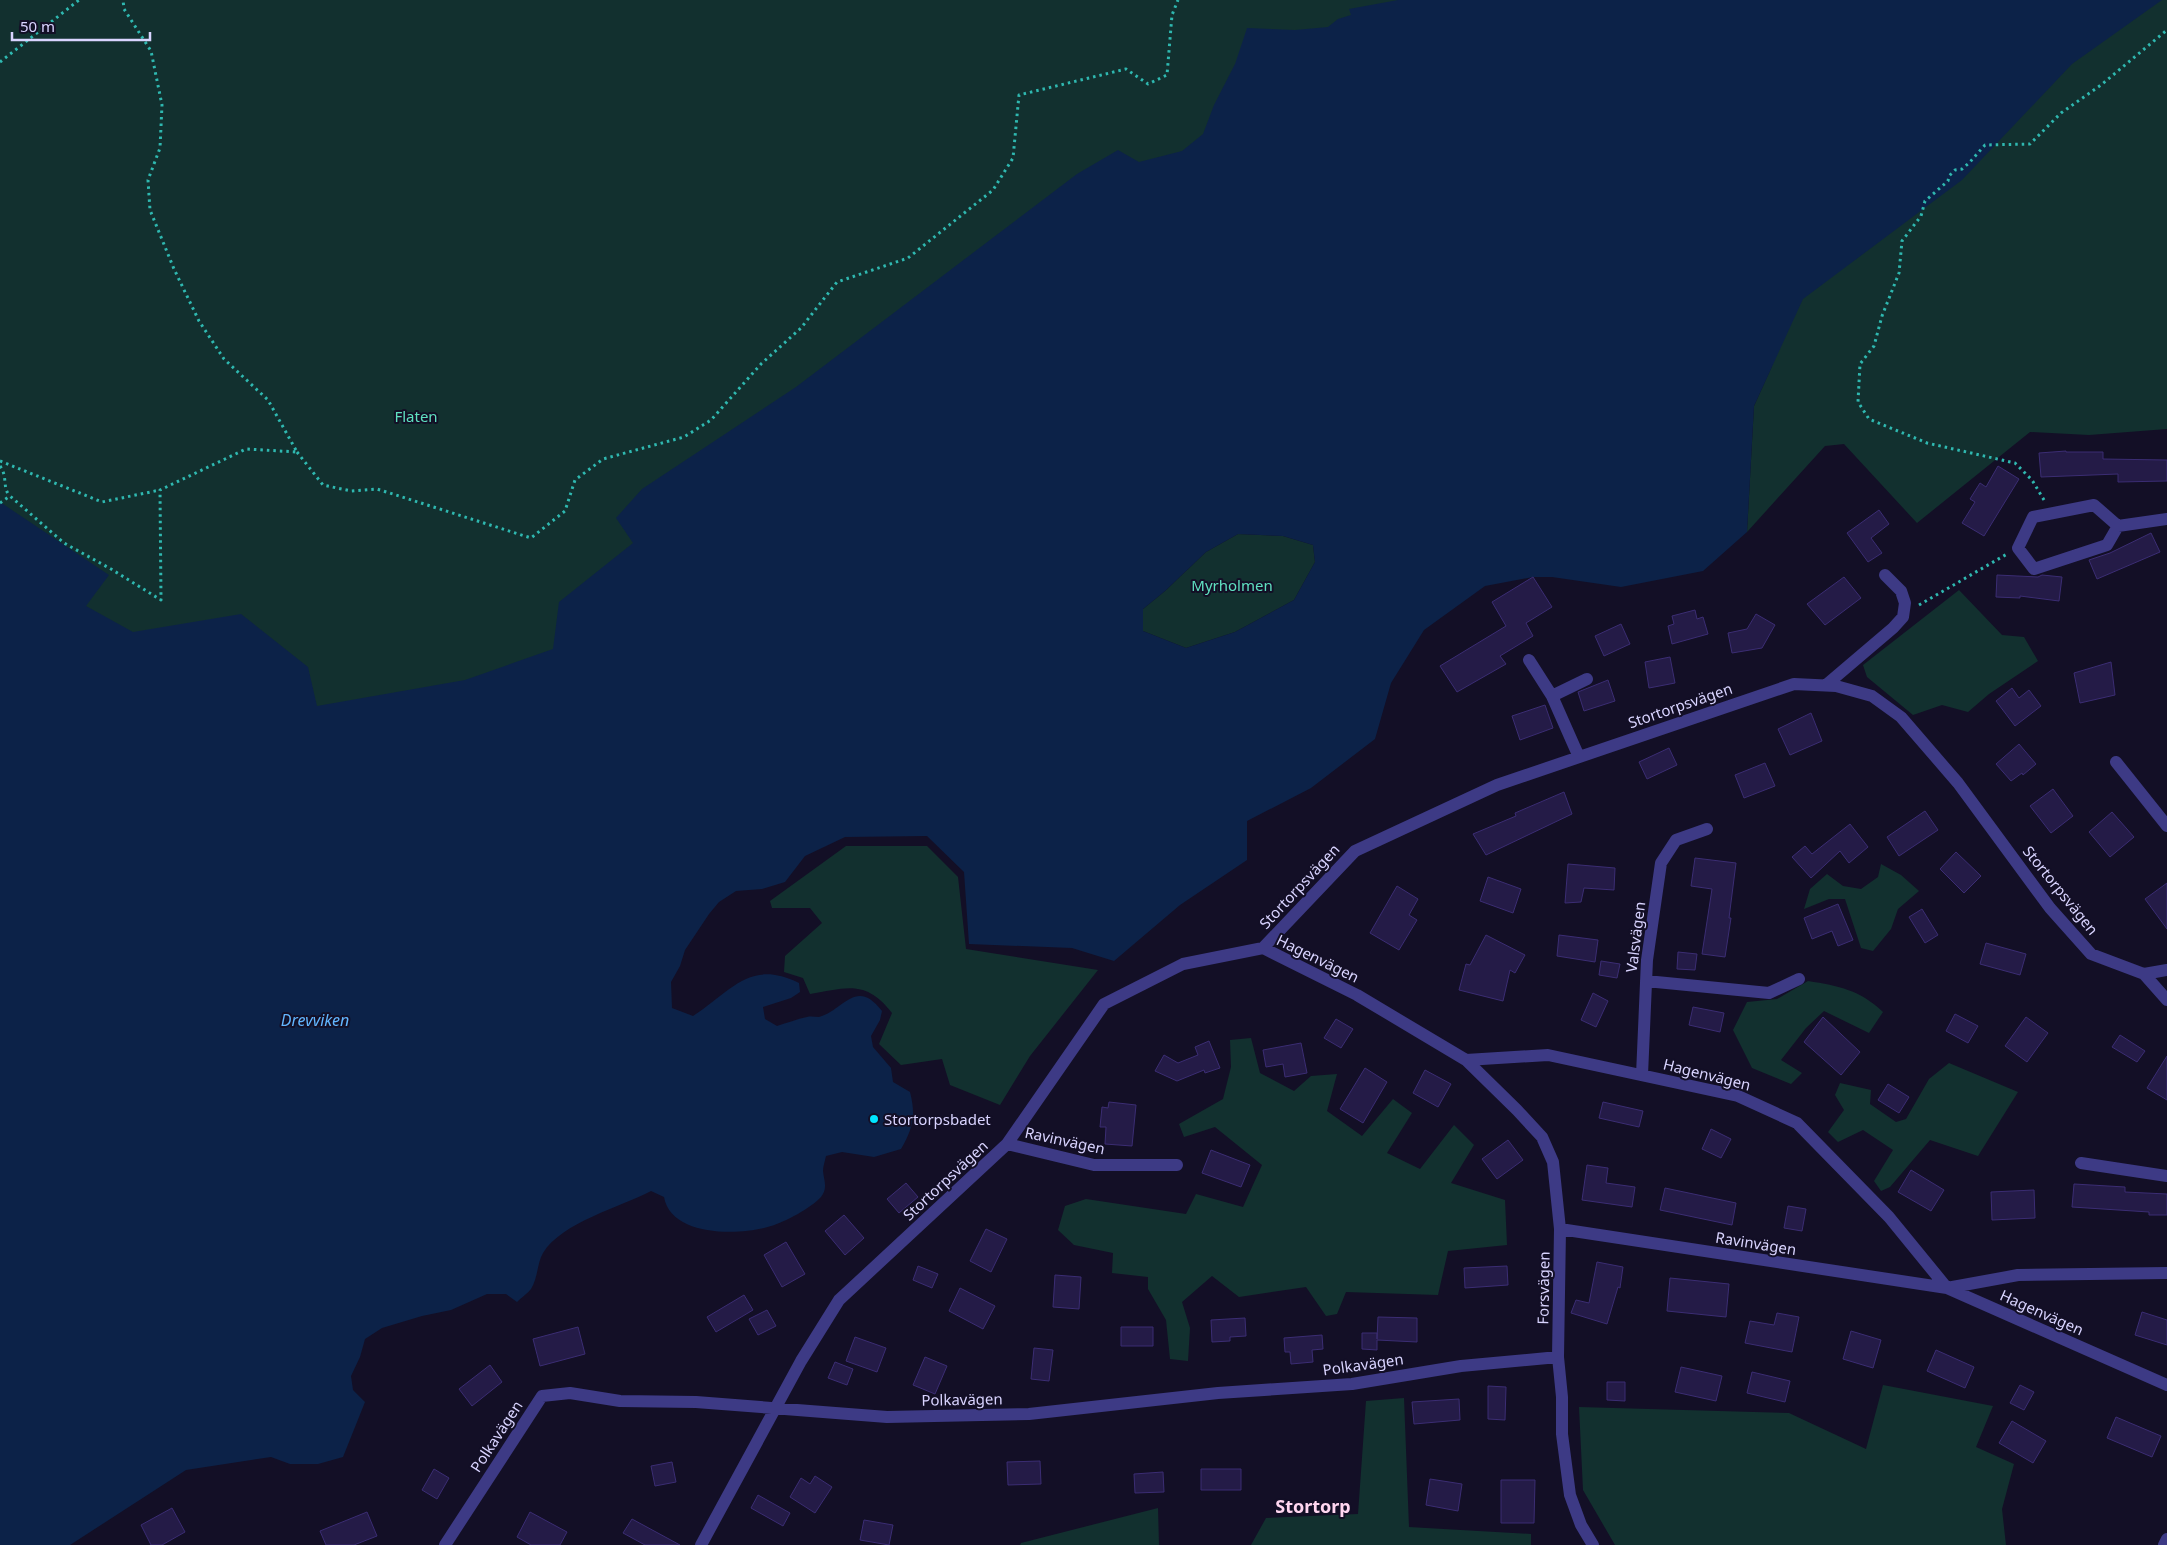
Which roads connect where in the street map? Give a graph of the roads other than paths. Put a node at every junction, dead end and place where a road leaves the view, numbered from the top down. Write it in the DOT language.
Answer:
graph roads {
  1 [pos="2167,519"];
  2 [pos="2118,526"];
  3 [pos="1885,575"];
  4 [pos="1529,660"];
  5 [pos="1587,679"];
  6 [pos="1826,685"];
  7 [pos="1552,696"];
  8 [pos="1579,757"];
  9 [pos="2116,762"];
  10 [pos="2167,826"];
  11 [pos="1707,829"];
  12 [pos="1262,948"];
  13 [pos="2167,970"];
  14 [pos="2144,974"];
  15 [pos="1799,979"];
  16 [pos="1646,981"];
  17 [pos="2167,1000"];
  18 [pos="1466,1060"];
  19 [pos="1642,1075"];
  20 [pos="1007,1144"];
  21 [pos="2081,1163"];
  22 [pos="1177,1165"];
  23 [pos="2167,1176"];
  24 [pos="1560,1229"];
  25 [pos="2167,1273"];
  26 [pos="1947,1288"];
  27 [pos="1558,1357"];
  28 [pos="2167,1385"];
  29 [pos="776,1410"];
  30 [pos="2167,1539"];
  31 [pos="445,1545"];
  32 [pos="701,1545"];
  33 [pos="1593,1545"];
  34 [pos="2164,1545"];
  1 -- 2 [label="street"];
  2 -- 2 [label="street"];
  3 -- 6 [label="street"];
  4 -- 7 [label="street"];
  5 -- 7 [label="street"];
  6 -- 8 [label="street, Stortorpsvägen"];
  6 -- 14 [label="street, Stortorpsvägen"];
  7 -- 8 [label="street"];
  8 -- 12 [label="street, Stortorpsvägen"];
  9 -- 10 [label="street"];
  11 -- 16 [label="street, Valsvägen"];
  12 -- 18 [label="street, Hagenvägen"];
  12 -- 20 [label="street, Stortorpsvägen"];
  13 -- 14 [label="street"];
  14 -- 17 [label="street, Stortorpsvägen"];
  15 -- 16 [label="street"];
  16 -- 19 [label="street, Valsvägen"];
  18 -- 19 [label="street, Hagenvägen"];
  18 -- 24 [label="street, Forsvägen"];
  19 -- 26 [label="street, Hagenvägen"];
  20 -- 22 [label="street, Ravinvägen"];
  20 -- 29 [label="street, Stortorpsvägen"];
  21 -- 23 [label="street"];
  24 -- 26 [label="street, Ravinvägen"];
  24 -- 27 [label="street, Forsvägen"];
  25 -- 26 [label="street"];
  26 -- 28 [label="street, Hagenvägen"];
  27 -- 29 [label="street, Polkavägen"];
  27 -- 33 [label="street, Forsvägen"];
  29 -- 31 [label="street, Polkavägen"];
  29 -- 32 [label="street, Stortorpsvägen"];
  30 -- 34 [label="street"];
}
